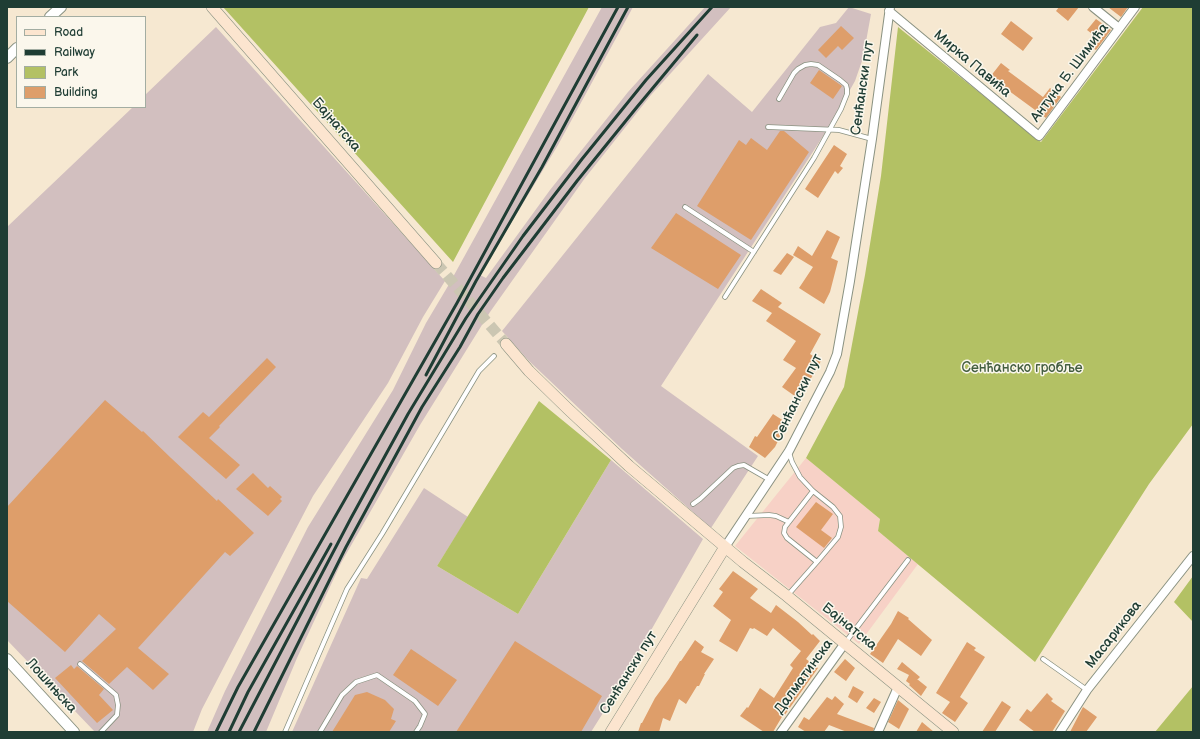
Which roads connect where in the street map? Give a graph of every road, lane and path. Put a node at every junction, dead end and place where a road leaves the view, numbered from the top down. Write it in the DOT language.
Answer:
graph roads {
  1 [pos="61,7"];
  2 [pos="212,7"];
  3 [pos="1093,7"];
  4 [pos="1135,7"];
  5 [pos="889,9"];
  6 [pos="51,16"];
  7 [pos="1119,28"];
  8 [pos="16,49"];
  9 [pos="7,58"];
  10 [pos="779,99"];
  11 [pos="768,127"];
  12 [pos="830,130"];
  13 [pos="1039,136"];
  14 [pos="872,139"];
  15 [pos="685,207"];
  16 [pos="754,252"];
  17 [pos="436,263"];
  18 [pos="726,297"];
  19 [pos="506,344"];
  20 [pos="494,356"];
  21 [pos="789,451"];
  22 [pos="770,480"];
  23 [pos="813,491"];
  24 [pos="692,504"];
  25 [pos="746,516"];
  26 [pos="789,522"];
  27 [pos="725,547"];
  28 [pos="1193,556"];
  29 [pos="908,560"];
  30 [pos="817,562"];
  31 [pos="787,596"];
  32 [pos="845,643"];
  33 [pos="7,659"];
  34 [pos="1043,659"];
  35 [pos="80,664"];
  36 [pos="898,687"];
  37 [pos="1087,690"];
  38 [pos="69,730"];
  39 [pos="101,732"];
  40 [pos="285,732"];
  41 [pos="320,732"];
  42 [pos="416,732"];
  43 [pos="611,732"];
  44 [pos="781,732"];
  45 [pos="878,732"];
  46 [pos="953,732"];
  47 [pos="1060,732"];
  1 -- 6 [label="street"];
  2 -- 17 [label="main road, Бајнатска"];
  3 -- 7 [label="street"];
  4 -- 7 [label="street, Антуна Б. Шимића"];
  5 -- 13 [label="street, Мирка Павића"];
  5 -- 14 [label="street, Сенћански пут"];
  7 -- 13 [label="street, Антуна Б. Шимића"];
  8 -- 9 [label="street"];
  10 -- 12 [label="lane"];
  11 -- 12 [label="lane"];
  12 -- 14 [label="lane"];
  12 -- 16 [label="lane"];
  14 -- 21 [label="street, Сенћански пут"];
  15 -- 16 [label="lane"];
  16 -- 18 [label="lane"];
  19 -- 27 [label="main road, Бајнатска"];
  20 -- 40 [label="lane"];
  21 -- 22 [label="street, Сенћански пут"];
  21 -- 23 [label="lane"];
  22 -- 24 [label="lane"];
  22 -- 25 [label="street, Сенћански пут"];
  23 -- 26 [label="lane"];
  23 -- 30 [label="lane"];
  25 -- 26 [label="lane"];
  25 -- 27 [label="street, Сенћански пут"];
  26 -- 30 [label="lane"];
  27 -- 31 [label="main road, Бајнатска"];
  27 -- 43 [label="main road, Сенћански пут"];
  28 -- 37 [label="street, Масарикова"];
  29 -- 32 [label="lane, Далматинска"];
  30 -- 31 [label="lane"];
  31 -- 32 [label="main road, Бајнатска"];
  32 -- 36 [label="main road, Бајнатска"];
  32 -- 44 [label="street, Далматинска"];
  33 -- 38 [label="street, Лошињска"];
  34 -- 37 [label="lane"];
  35 -- 39 [label="lane"];
  36 -- 45 [label="street"];
  36 -- 46 [label="main road, Бајнатска"];
  37 -- 47 [label="street, Масарикова"];
  41 -- 42 [label="lane"];
}
